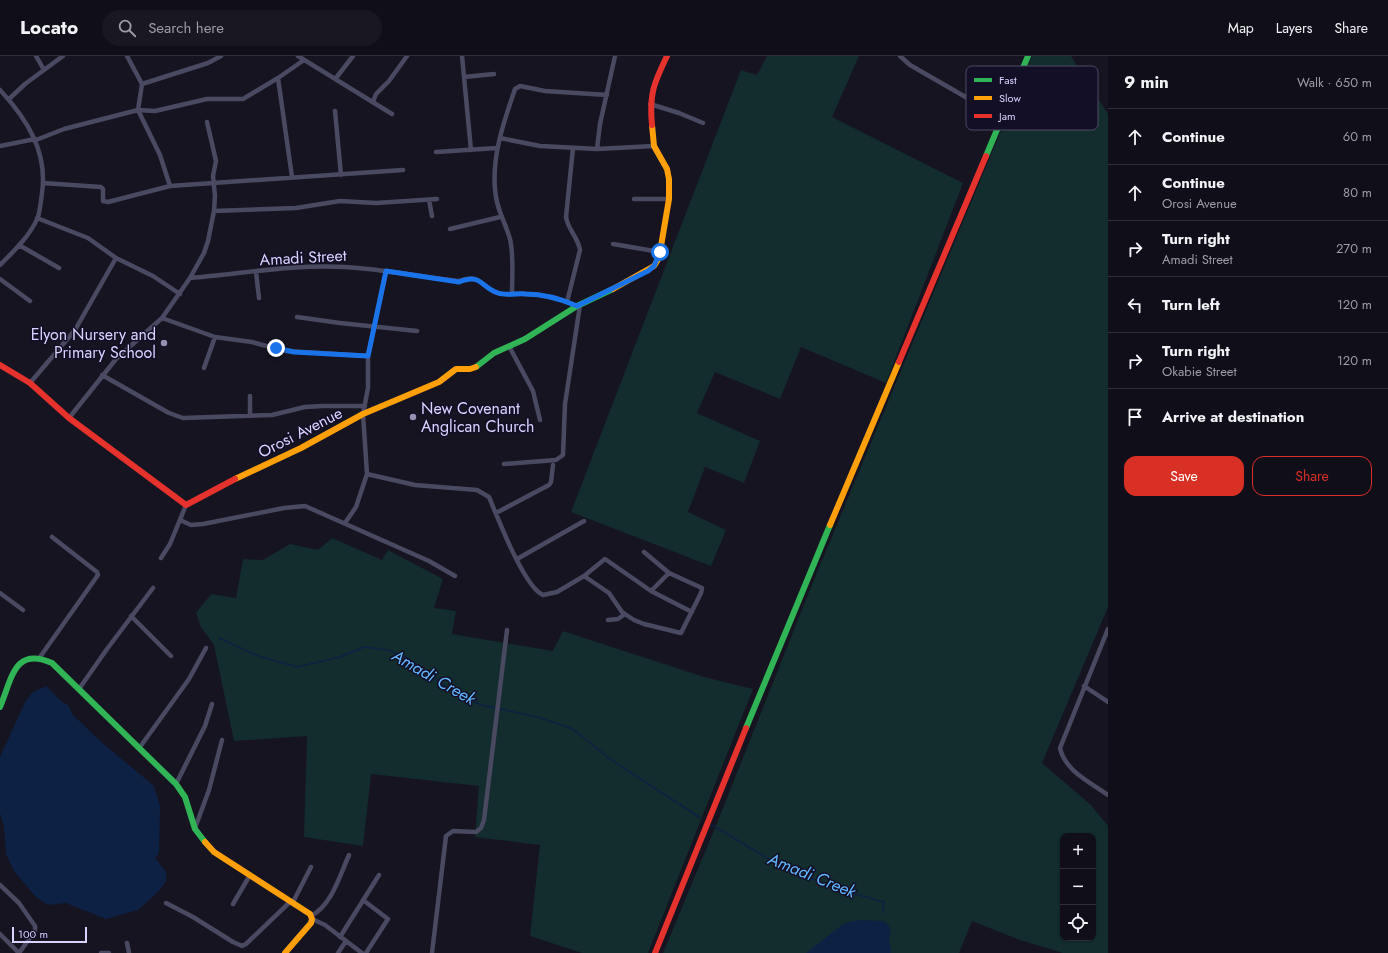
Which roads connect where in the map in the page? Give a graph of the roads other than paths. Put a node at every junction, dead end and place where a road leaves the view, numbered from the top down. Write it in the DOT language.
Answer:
graph roads {
  1 [pos="36,56"];
  2 [pos="64,56"];
  3 [pos="127,56"];
  4 [pos="221,56"];
  5 [pos="298,56"];
  6 [pos="353,56"];
  7 [pos="407,56"];
  8 [pos="462,56"];
  9 [pos="615,56"];
  10 [pos="666,56"];
  11 [pos="900,56"];
  12 [pos="1028,56"];
  13 [pos="304,60"];
  14 [pos="1024,66"];
  15 [pos="44,70"];
  16 [pos="494,74"];
  17 [pos="464,77"];
  18 [pos="278,78"];
  19 [pos="336,78"];
  20 [pos="142,84"];
  21 [pos="0,90"];
  22 [pos="607,95"];
  23 [pos="966,97"];
  24 [pos="8,99"];
  25 [pos="373,102"];
  26 [pos="650,104"];
  27 [pos="138,110"];
  28 [pos="335,111"];
  29 [pos="392,114"];
  30 [pos="207,122"];
  31 [pos="704,123"];
  32 [pos="997,130"];
  33 [pos="500,138"];
  34 [pos="35,140"];
  35 [pos="0,146"];
  36 [pos="654,146"];
  37 [pos="497,148"];
  38 [pos="572,148"];
  39 [pos="597,149"];
  40 [pos="471,150"];
  41 [pos="436,152"];
  42 [pos="403,170"];
  43 [pos="341,174"];
  44 [pos="292,177"];
  45 [pos="43,183"];
  46 [pos="213,184"];
  47 [pos="170,186"];
  48 [pos="437,199"];
  49 [pos="634,199"];
  50 [pos="669,199"];
  51 [pos="429,200"];
  52 [pos="214,211"];
  53 [pos="432,216"];
  54 [pos="500,217"];
  55 [pos="37,218"];
  56 [pos="450,229"];
  57 [pos="613,244"];
  58 [pos="19,245"];
  59 [pos="660,252"];
  60 [pos="116,258"];
  61 [pos="0,265"];
  62 [pos="59,268"];
  63 [pos="386,271"];
  64 [pos="256,272"];
  65 [pos="190,278"];
  66 [pos="0,279"];
  67 [pos="180,294"];
  68 [pos="512,294"];
  69 [pos="259,298"];
  70 [pos="30,301"];
  71 [pos="567,302"];
  72 [pos="578,306"];
  73 [pos="297,317"];
  74 [pos="162,318"];
  75 [pos="374,327"];
  76 [pos="417,331"];
  77 [pos="215,337"];
  78 [pos="509,346"];
  79 [pos="368,356"];
  80 [pos="0,365"];
  81 [pos="204,368"];
  82 [pos="102,375"];
  83 [pos="30,383"];
  84 [pos="250,396"];
  85 [pos="365,406"];
  86 [pos="363,414"];
  87 [pos="250,416"];
  88 [pos="70,418"];
  89 [pos="540,420"];
  90 [pos="504,464"];
  91 [pos="553,465"];
  92 [pos="367,474"];
  93 [pos="186,505"];
  94 [pos="496,513"];
  95 [pos="180,520"];
  96 [pos="584,521"];
  97 [pos="345,523"];
  98 [pos="52,537"];
  99 [pos="644,552"];
  100 [pos="161,558"];
  101 [pos="518,559"];
  102 [pos="669,573"];
  103 [pos="455,576"];
  104 [pos="584,576"];
  105 [pos="153,588"];
  106 [pos="651,591"];
  107 [pos="0,593"];
  108 [pos="23,610"];
  109 [pos="692,612"];
  110 [pos="625,614"];
  111 [pos="131,616"];
  112 [pos="608,620"];
  113 [pos="1108,629"];
  114 [pos="507,630"];
  115 [pos="206,648"];
  116 [pos="171,656"];
  117 [pos="40,657"];
  118 [pos="1084,686"];
  119 [pos="79,689"];
  120 [pos="1108,702"];
  121 [pos="212,704"];
  122 [pos="0,707"];
  123 [pos="222,740"];
  124 [pos="140,747"];
  125 [pos="176,784"];
  126 [pos="1108,795"];
  127 [pos="194,829"];
  128 [pos="349,855"];
  129 [pos="311,867"];
  130 [pos="250,875"];
  131 [pos="379,875"];
  132 [pos="0,885"];
  133 [pos="363,900"];
  134 [pos="292,902"];
  135 [pos="166,903"];
  136 [pos="233,904"];
  137 [pos="312,917"];
  138 [pos="0,934"];
  139 [pos="340,937"];
  140 [pos="346,941"];
  141 [pos="127,943"];
  142 [pos="19,953"];
  143 [pos="101,953"];
  144 [pos="108,953"];
  145 [pos="129,953"];
  146 [pos="284,953"];
  147 [pos="338,953"];
  148 [pos="362,953"];
  149 [pos="366,953"];
  150 [pos="432,953"];
  151 [pos="655,953"];
  1 -- 15 [label="street"];
  2 -- 15 [label="street"];
  3 -- 20 [label="street"];
  4 -- 20 [label="street"];
  5 -- 13 [label="street"];
  6 -- 19 [label="street"];
  7 -- 25 [label="street"];
  8 -- 17 [label="street"];
  9 -- 22 [label="street"];
  10 -- 26 [label="street"];
  11 -- 23 [label="street"];
  12 -- 14 [label="street"];
  13 -- 18 [label="street"];
  13 -- 19 [label="street"];
  15 -- 24 [label="street"];
  16 -- 17 [label="street"];
  17 -- 40 [label="street"];
  18 -- 27 [label="street"];
  18 -- 44 [label="street"];
  19 -- 25 [label="street"];
  20 -- 27 [label="street"];
  21 -- 24 [label="street"];
  22 -- 33 [label="street"];
  22 -- 39 [label="street"];
  24 -- 34 [label="street"];
  25 -- 29 [label="street"];
  26 -- 31 [label="street"];
  26 -- 36 [label="street"];
  27 -- 34 [label="street"];
  27 -- 47 [label="street"];
  28 -- 43 [label="street"];
  30 -- 46 [label="street"];
  32 -- 151 [label="street"];
  33 -- 37 [label="street"];
  33 -- 38 [label="street"];
  34 -- 35 [label="street"];
  34 -- 45 [label="street"];
  36 -- 39 [label="street"];
  36 -- 50 [label="street"];
  37 -- 40 [label="street"];
  37 -- 54 [label="street"];
  38 -- 39 [label="street"];
  38 -- 71 [label="street"];
  40 -- 41 [label="street"];
  42 -- 43 [label="street"];
  43 -- 44 [label="street"];
  44 -- 46 [label="street"];
  45 -- 47 [label="street"];
  45 -- 55 [label="street"];
  46 -- 47 [label="street"];
  46 -- 52 [label="street"];
  48 -- 51 [label="street"];
  49 -- 50 [label="street"];
  50 -- 59 [label="street"];
  51 -- 52 [label="street"];
  51 -- 53 [label="street"];
  52 -- 65 [label="street"];
  54 -- 56 [label="street"];
  54 -- 68 [label="street"];
  55 -- 58 [label="street"];
  55 -- 60 [label="street"];
  57 -- 59 [label="street"];
  58 -- 61 [label="street"];
  58 -- 62 [label="street"];
  59 -- 72 [label="street, Orosi Avenue"];
  60 -- 67 [label="street"];
  60 -- 83 [label="street"];
  63 -- 64 [label="street, Amadi Street"];
  63 -- 68 [label="street, Amadi Street"];
  63 -- 75 [label="street"];
  64 -- 65 [label="street, Amadi Street"];
  64 -- 69 [label="street"];
  65 -- 67 [label="street"];
  66 -- 70 [label="street"];
  67 -- 74 [label="street"];
  68 -- 71 [label="street, Amadi Street"];
  71 -- 72 [label="street, Amadi Street"];
  72 -- 78 [label="street, Orosi Avenue"];
  72 -- 90 [label="street"];
  73 -- 75 [label="street"];
  74 -- 77 [label="street"];
  74 -- 82 [label="street"];
  75 -- 76 [label="street"];
  75 -- 79 [label="street"];
  77 -- 79 [label="street"];
  77 -- 81 [label="street"];
  78 -- 86 [label="street, Orosi Avenue"];
  78 -- 89 [label="street"];
  79 -- 85 [label="street"];
  80 -- 83 [label="street"];
  82 -- 87 [label="street"];
  82 -- 88 [label="street"];
  83 -- 88 [label="street"];
  84 -- 87 [label="street"];
  85 -- 86 [label="street"];
  85 -- 87 [label="street"];
  86 -- 92 [label="street"];
  86 -- 93 [label="street, Orosi Avenue"];
  88 -- 93 [label="street"];
  91 -- 94 [label="street"];
  92 -- 94 [label="street"];
  92 -- 97 [label="street"];
  93 -- 95 [label="street"];
  94 -- 101 [label="street"];
  95 -- 97 [label="street"];
  95 -- 100 [label="street"];
  96 -- 101 [label="street"];
  97 -- 103 [label="street"];
  98 -- 117 [label="street"];
  99 -- 102 [label="street"];
  101 -- 104 [label="street"];
  102 -- 106 [label="street"];
  102 -- 109 [label="street"];
  104 -- 106 [label="street"];
  104 -- 110 [label="street"];
  105 -- 111 [label="street"];
  106 -- 109 [label="street"];
  107 -- 108 [label="street"];
  109 -- 110 [label="street"];
  110 -- 112 [label="street"];
  111 -- 116 [label="street"];
  111 -- 119 [label="street"];
  113 -- 118 [label="street"];
  114 -- 150 [label="street"];
  115 -- 124 [label="street"];
  117 -- 119 [label="street"];
  117 -- 122 [label="street"];
  118 -- 120 [label="street"];
  118 -- 126 [label="street"];
  119 -- 124 [label="street"];
  121 -- 125 [label="street"];
  123 -- 127 [label="street"];
  124 -- 125 [label="street"];
  125 -- 127 [label="street"];
  127 -- 130 [label="street"];
  128 -- 137 [label="street"];
  129 -- 134 [label="street"];
  130 -- 134 [label="street"];
  130 -- 136 [label="street"];
  131 -- 133 [label="street"];
  132 -- 142 [label="street"];
  133 -- 139 [label="street"];
  133 -- 149 [label="street"];
  134 -- 135 [label="street"];
  134 -- 137 [label="street"];
  137 -- 139 [label="street"];
  137 -- 146 [label="street"];
  138 -- 142 [label="street"];
  139 -- 140 [label="street"];
  140 -- 147 [label="street"];
  140 -- 148 [label="street"];
  141 -- 145 [label="street"];
  143 -- 144 [label="street"];
}
